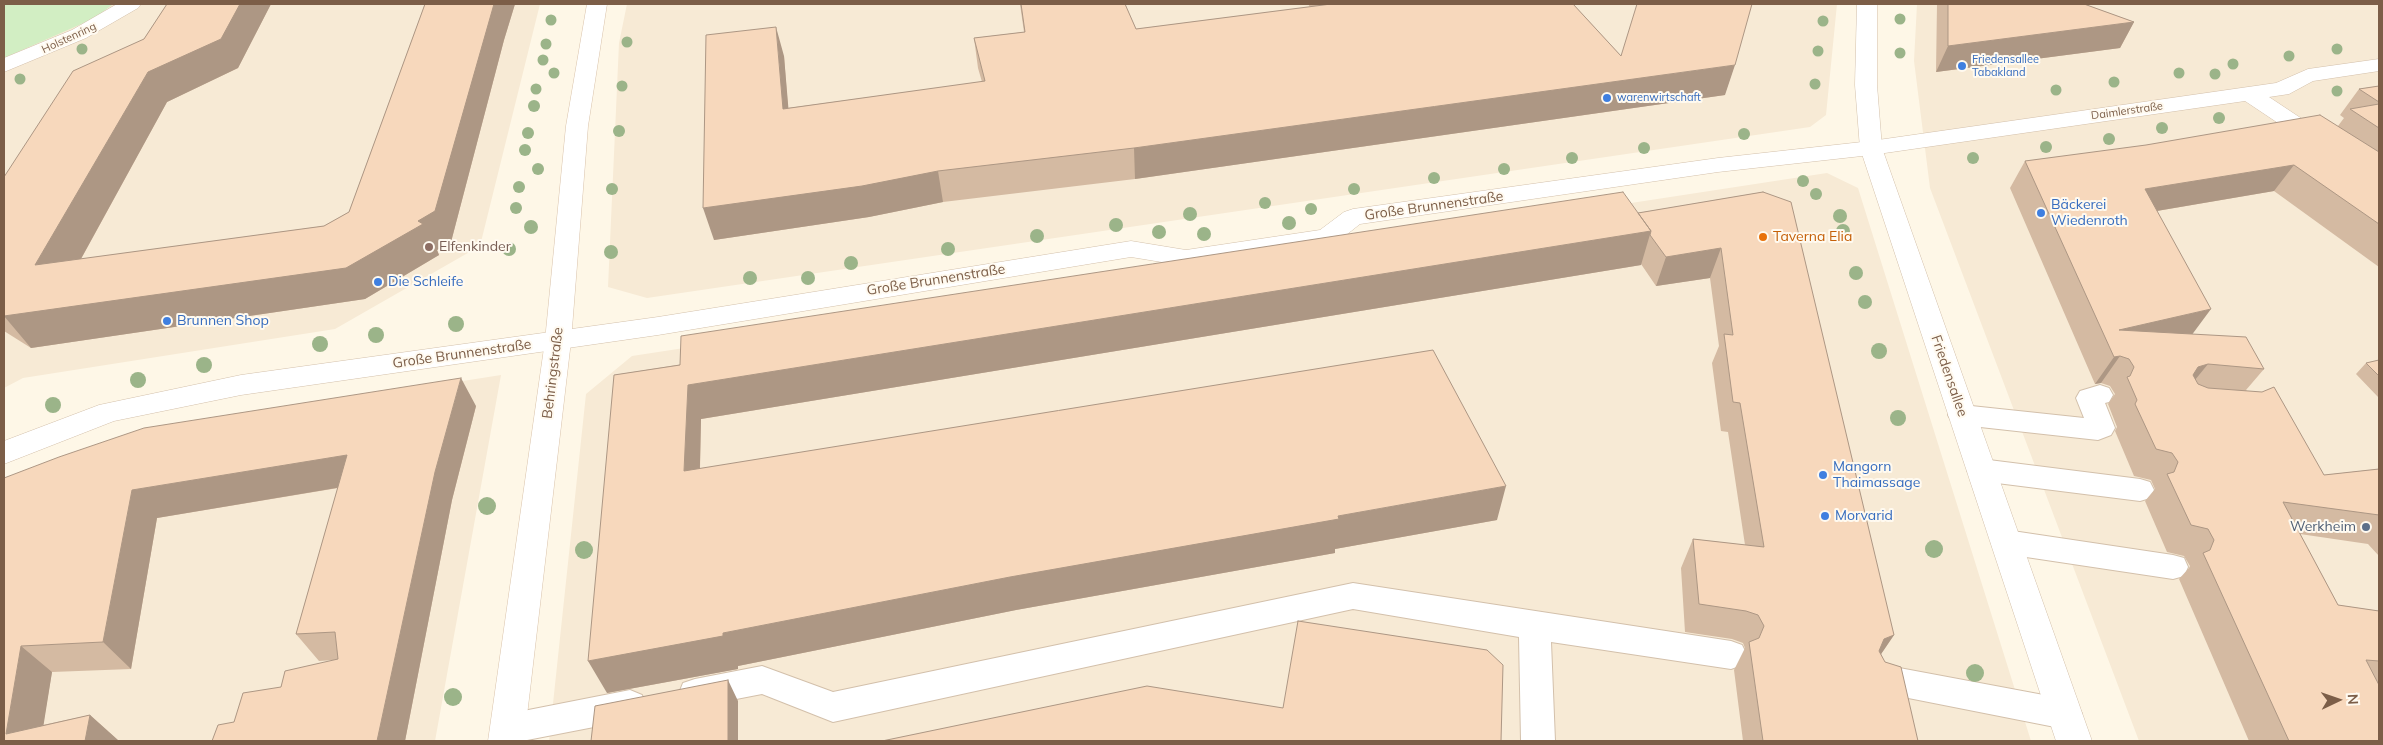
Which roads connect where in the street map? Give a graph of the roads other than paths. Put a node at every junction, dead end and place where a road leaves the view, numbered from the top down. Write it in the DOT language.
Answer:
graph roads {
  1 [pos="131,4"];
  2 [pos="598,4"];
  3 [pos="1867,4"];
  4 [pos="2379,65"];
  5 [pos="4,66"];
  6 [pos="2248,93"];
  7 [pos="1871,148"];
  8 [pos="2379,180"];
  9 [pos="558,341"];
  10 [pos="2100,395"];
  11 [pos="1962,415"];
  12 [pos="4,453"];
  13 [pos="1981,470"];
  14 [pos="2140,490"];
  15 [pos="2006,542"];
  16 [pos="2174,567"];
  17 [pos="1534,626"];
  18 [pos="1731,655"];
  19 [pos="1878,678"];
  20 [pos="2070,728"];
  21 [pos="507,735"];
  22 [pos="1538,741"];
  1 -- 5 [label="street, Holstenring"];
  2 -- 9 [label="street, Behringstraße"];
  3 -- 7 [label="street, Friedensallee"];
  4 -- 6 [label="street, Daimlerstraße"];
  6 -- 7 [label="street, Daimlerstraße"];
  6 -- 8 [label="street"];
  7 -- 9 [label="street, Große Brunnenstraße"];
  7 -- 11 [label="street, Friedensallee"];
  9 -- 12 [label="street, Große Brunnenstraße"];
  9 -- 21 [label="street, Behringstraße"];
  10 -- 11 [label="lane"];
  11 -- 13 [label="street, Friedensallee"];
  13 -- 14 [label="lane"];
  13 -- 15 [label="street, Friedensallee"];
  15 -- 16 [label="lane"];
  15 -- 20 [label="street, Friedensallee"];
  17 -- 18 [label="lane"];
  17 -- 21 [label="lane"];
  17 -- 22 [label="lane"];
  19 -- 20 [label="lane"];
}
